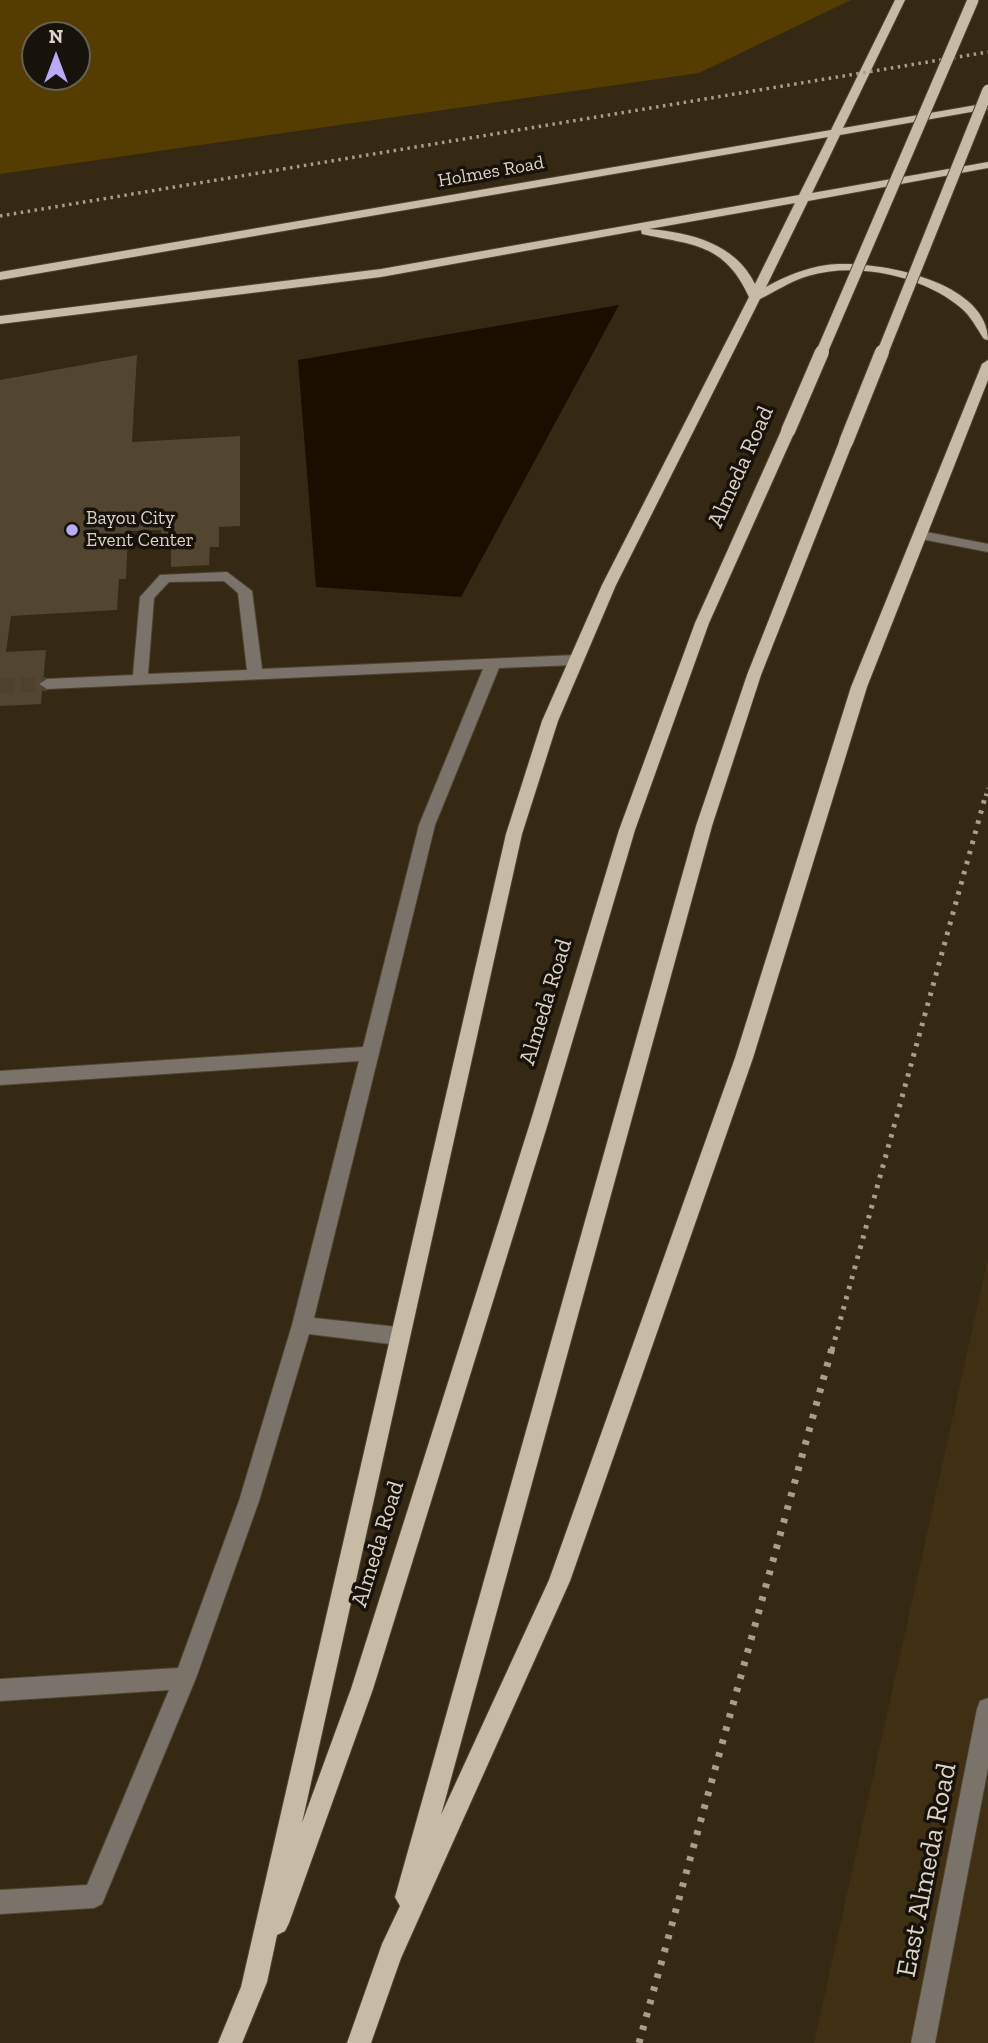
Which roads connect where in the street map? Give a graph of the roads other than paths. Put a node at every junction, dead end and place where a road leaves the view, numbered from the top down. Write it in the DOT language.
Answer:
graph roads {
  1 [pos="900,0"];
  2 [pos="973,0"];
  3 [pos="988,90"];
  4 [pos="988,106"];
  5 [pos="836,132"];
  6 [pos="988,165"];
  7 [pos="802,199"];
  8 [pos="621,229"];
  9 [pos="0,276"];
  10 [pos="755,297"];
  11 [pos="0,320"];
  12 [pos="988,336"];
  13 [pos="988,364"];
  14 [pos="921,535"];
  15 [pos="988,548"];
  16 [pos="575,660"];
  17 [pos="493,664"];
  18 [pos="255,675"];
  19 [pos="140,680"];
  20 [pos="47,684"];
  21 [pos="368,1055"];
  22 [pos="0,1078"];
  23 [pos="302,1325"];
  24 [pos="398,1336"];
  25 [pos="185,1678"];
  26 [pos="0,1690"];
  27 [pos="988,1709"];
  28 [pos="0,1902"];
  29 [pos="391,1952"];
  30 [pos="252,1991"];
  31 [pos="230,2043"];
  32 [pos="359,2043"];
  33 [pos="923,2043"];
  1 -- 5 [label="main road"];
  2 -- 30 [label="main road, Almeda Road, bridge"];
  3 -- 29 [label="main road, bridge"];
  4 -- 5 [label="main road, Holmes Road"];
  5 -- 7 [label="main road"];
  5 -- 9 [label="main road, Holmes Road"];
  6 -- 7 [label="main road"];
  7 -- 8 [label="main road"];
  7 -- 10 [label="main road"];
  8 -- 10 [label="main road"];
  8 -- 11 [label="main road"];
  10 -- 12 [label="main road"];
  10 -- 16 [label="main road"];
  13 -- 14 [label="main road"];
  14 -- 15 [label="street"];
  14 -- 29 [label="main road"];
  16 -- 17 [label="street"];
  16 -- 24 [label="main road"];
  17 -- 18 [label="street"];
  17 -- 21 [label="street"];
  18 -- 19 [label="street"];
  18 -- 19 [label="street"];
  19 -- 20 [label="street"];
  21 -- 22 [label="street"];
  21 -- 23 [label="street"];
  23 -- 24 [label="street"];
  23 -- 25 [label="street"];
  24 -- 30 [label="main road"];
  25 -- 26 [label="street"];
  25 -- 28 [label="street"];
  27 -- 33 [label="street, East Almeda Road"];
  29 -- 32 [label="main road"];
  30 -- 31 [label="main road, Almeda Road"];
}
